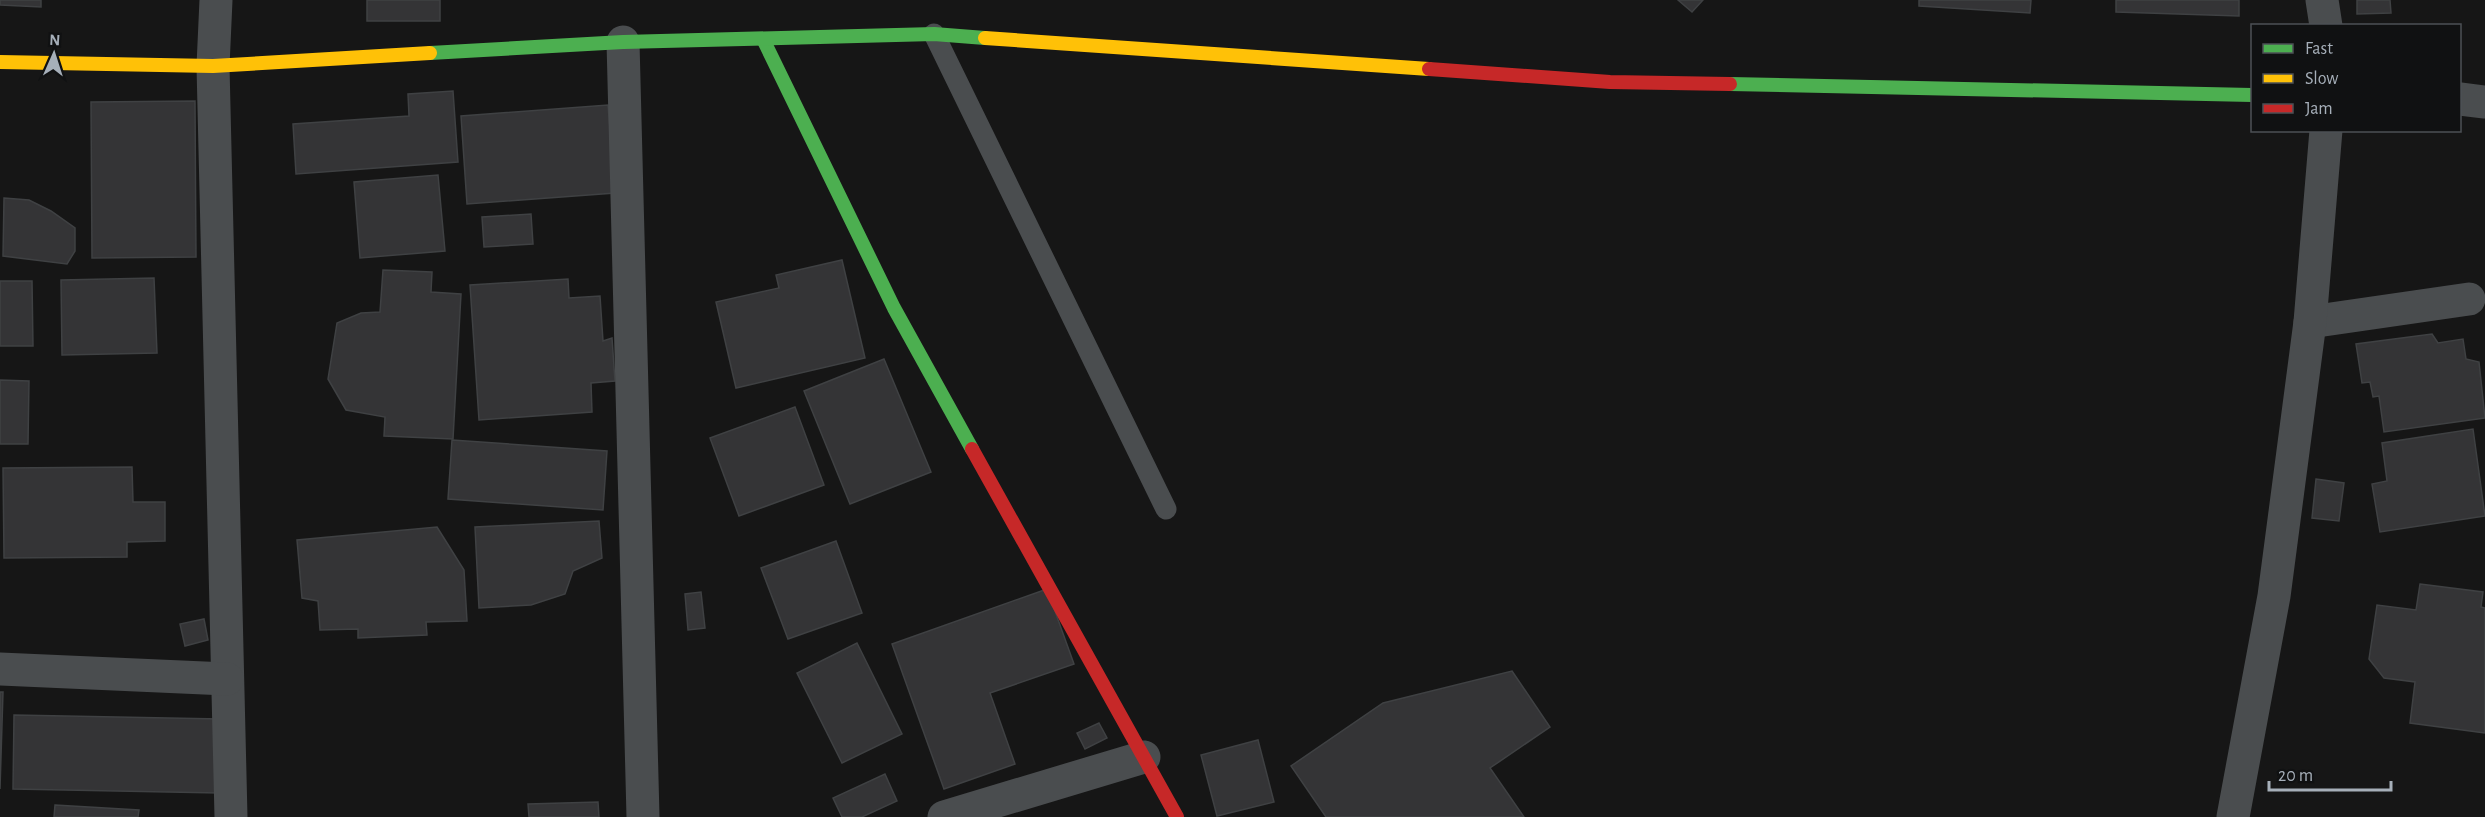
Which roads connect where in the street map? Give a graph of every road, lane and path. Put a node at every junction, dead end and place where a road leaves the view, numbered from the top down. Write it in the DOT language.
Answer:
graph roads {
  1 [pos="216,0"];
  2 [pos="2322,0"];
  3 [pos="2326,24"];
  4 [pos="934,34"];
  5 [pos="763,39"];
  6 [pos="622,42"];
  7 [pos="0,63"];
  8 [pos="213,66"];
  9 [pos="2251,95"];
  10 [pos="2461,99"];
  11 [pos="2485,102"];
  12 [pos="2326,132"];
  13 [pos="2469,299"];
  14 [pos="2310,322"];
  15 [pos="1166,509"];
  16 [pos="0,669"];
  17 [pos="227,679"];
  18 [pos="1144,757"];
  19 [pos="231,817"];
  20 [pos="643,817"];
  21 [pos="944,817"];
  22 [pos="1177,817"];
  23 [pos="2233,817"];
  1 -- 8 [label="street"];
  2 -- 3 [label="street"];
  4 -- 5 [label="street"];
  4 -- 9 [label="street"];
  4 -- 15 [label="lane"];
  5 -- 6 [label="street"];
  5 -- 18 [label="street"];
  6 -- 8 [label="street"];
  6 -- 20 [label="street"];
  7 -- 8 [label="street"];
  8 -- 17 [label="street"];
  10 -- 11 [label="street"];
  12 -- 14 [label="street"];
  13 -- 14 [label="street"];
  14 -- 23 [label="street"];
  16 -- 17 [label="street"];
  17 -- 19 [label="street"];
  18 -- 21 [label="street"];
  18 -- 22 [label="street"];
}
